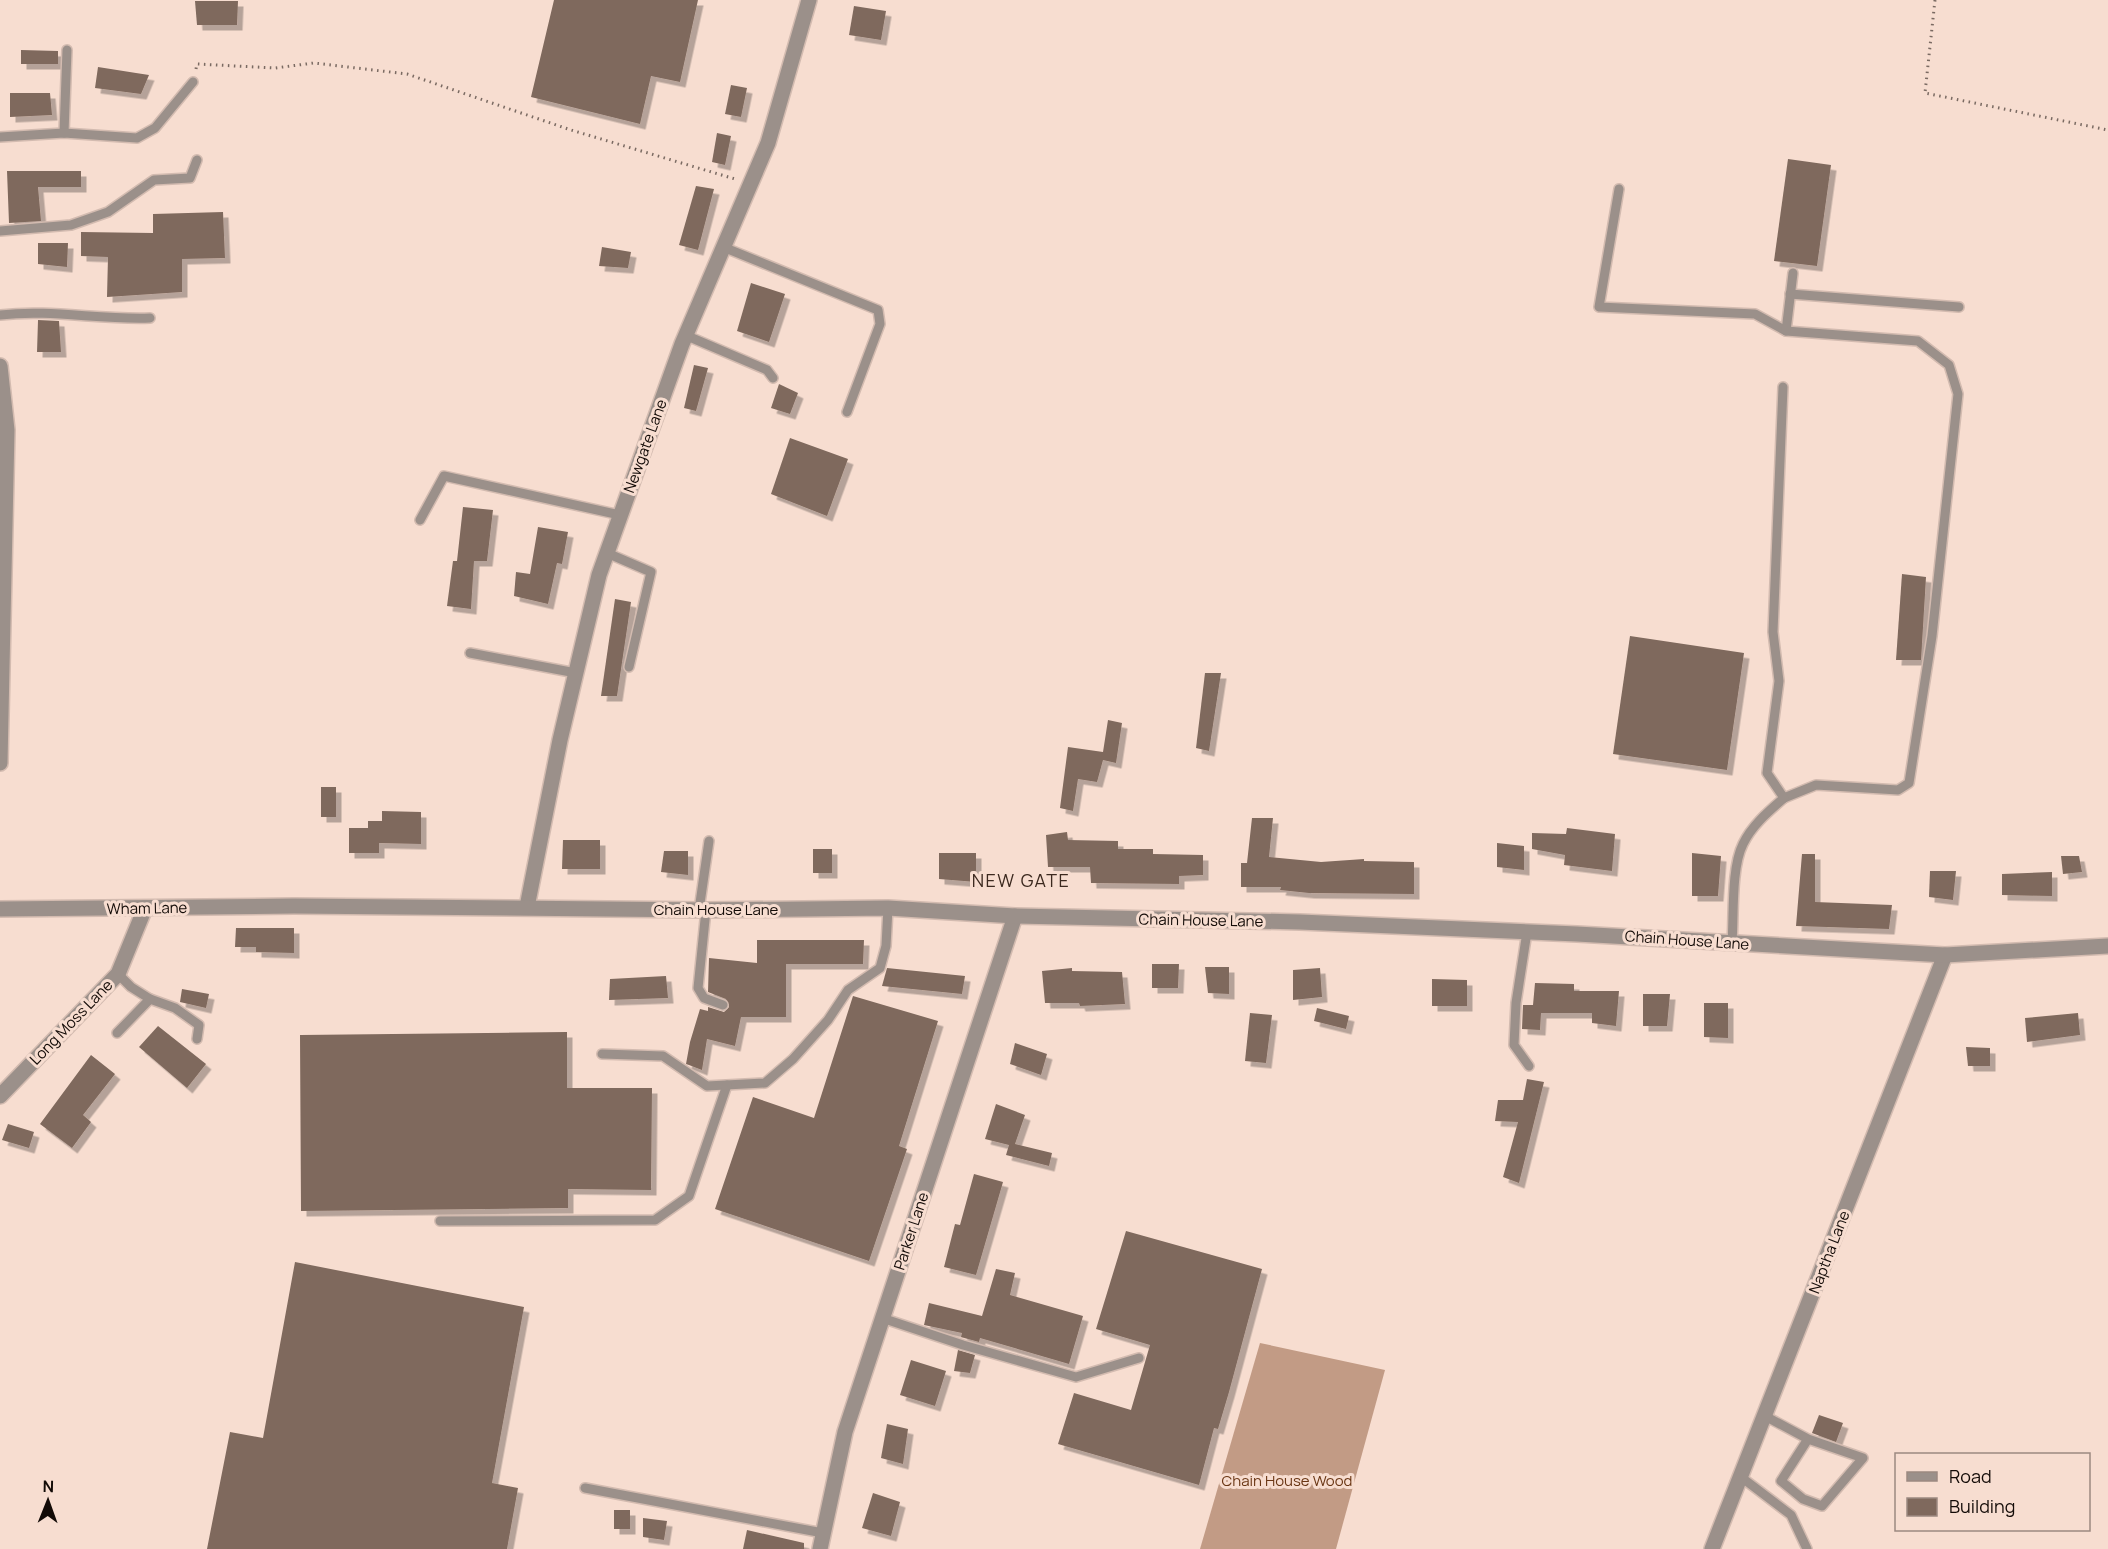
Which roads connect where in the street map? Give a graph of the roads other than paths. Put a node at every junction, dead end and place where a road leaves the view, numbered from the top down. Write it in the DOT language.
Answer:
graph roads {
  1 [pos="809,0"];
  2 [pos="67,50"];
  3 [pos="193,82"];
  4 [pos="64,133"];
  5 [pos="0,137"];
  6 [pos="197,160"];
  7 [pos="1619,189"];
  8 [pos="0,231"];
  9 [pos="723,247"];
  10 [pos="1793,273"];
  11 [pos="1791,294"];
  12 [pos="1959,307"];
  13 [pos="0,315"];
  14 [pos="150,318"];
  15 [pos="1786,331"];
  16 [pos="685,335"];
  17 [pos="0,366"];
  18 [pos="773,378"];
  19 [pos="1783,387"];
  20 [pos="847,412"];
  21 [pos="620,516"];
  22 [pos="420,520"];
  23 [pos="607,553"];
  24 [pos="470,653"];
  25 [pos="629,667"];
  26 [pos="576,673"];
  27 [pos="0,763"];
  28 [pos="1784,798"];
  29 [pos="709,841"];
  30 [pos="294,906"];
  31 [pos="527,907"];
  32 [pos="145,908"];
  33 [pos="888,908"];
  34 [pos="0,909"];
  35 [pos="703,910"];
  36 [pos="1015,916"];
  37 [pos="1527,932"];
  38 [pos="1732,943"];
  39 [pos="2108,946"];
  40 [pos="1945,955"];
  41 [pos="117,974"];
  42 [pos="150,999"];
  43 [pos="723,1005"];
  44 [pos="117,1033"];
  45 [pos="197,1039"];
  46 [pos="602,1054"];
  47 [pos="1529,1066"];
  48 [pos="727,1085"];
  49 [pos="0,1096"];
  50 [pos="440,1221"];
  51 [pos="882,1318"];
  52 [pos="1139,1358"];
  53 [pos="1765,1416"];
  54 [pos="1808,1439"];
  55 [pos="1741,1477"];
  56 [pos="585,1488"];
  57 [pos="823,1533"];
  58 [pos="820,1549"];
  59 [pos="1712,1549"];
  60 [pos="1807,1549"];
  1 -- 9 [label="street, Newgate Lane"];
  2 -- 4 [label="lane"];
  3 -- 4 [label="lane"];
  4 -- 5 [label="lane"];
  6 -- 8 [label="lane"];
  7 -- 15 [label="lane"];
  9 -- 16 [label="street, Newgate Lane"];
  9 -- 20 [label="lane"];
  10 -- 11 [label="lane"];
  11 -- 12 [label="lane"];
  11 -- 15 [label="lane"];
  13 -- 14 [label="lane"];
  15 -- 28 [label="lane"];
  16 -- 18 [label="lane"];
  16 -- 21 [label="street, Newgate Lane"];
  17 -- 27 [label="street"];
  19 -- 28 [label="lane"];
  21 -- 22 [label="lane"];
  21 -- 23 [label="street, Newgate Lane"];
  23 -- 25 [label="lane"];
  23 -- 26 [label="street, Newgate Lane"];
  24 -- 26 [label="lane"];
  26 -- 31 [label="street, Newgate Lane"];
  28 -- 38 [label="lane"];
  29 -- 35 [label="lane"];
  30 -- 31 [label="street, Chain House Lane"];
  30 -- 32 [label="street, Wham Lane"];
  31 -- 35 [label="street, Chain House Lane"];
  32 -- 34 [label="street, Wham Lane"];
  32 -- 41 [label="street, Long Moss Lane"];
  33 -- 35 [label="street, Chain House Lane"];
  33 -- 36 [label="street, Chain House Lane"];
  33 -- 48 [label="lane"];
  35 -- 43 [label="lane"];
  36 -- 37 [label="street, Chain House Lane"];
  36 -- 51 [label="street, Parker Lane"];
  37 -- 38 [label="street, Chain House Lane"];
  37 -- 47 [label="lane"];
  38 -- 40 [label="street, Chain House Lane"];
  39 -- 40 [label="street, Chain House Lane"];
  40 -- 53 [label="street, Naptha Lane"];
  41 -- 42 [label="lane"];
  41 -- 49 [label="street, Long Moss Lane"];
  42 -- 44 [label="lane"];
  42 -- 45 [label="lane"];
  46 -- 48 [label="lane"];
  48 -- 50 [label="lane"];
  51 -- 52 [label="lane"];
  51 -- 57 [label="street, Parker Lane"];
  53 -- 54 [label="lane"];
  53 -- 55 [label="street, Naptha Lane"];
  54 -- 54 [label="lane"];
  55 -- 59 [label="street, Naptha Lane"];
  55 -- 60 [label="lane"];
  56 -- 57 [label="lane"];
  57 -- 58 [label="street, Parker Lane"];
}
